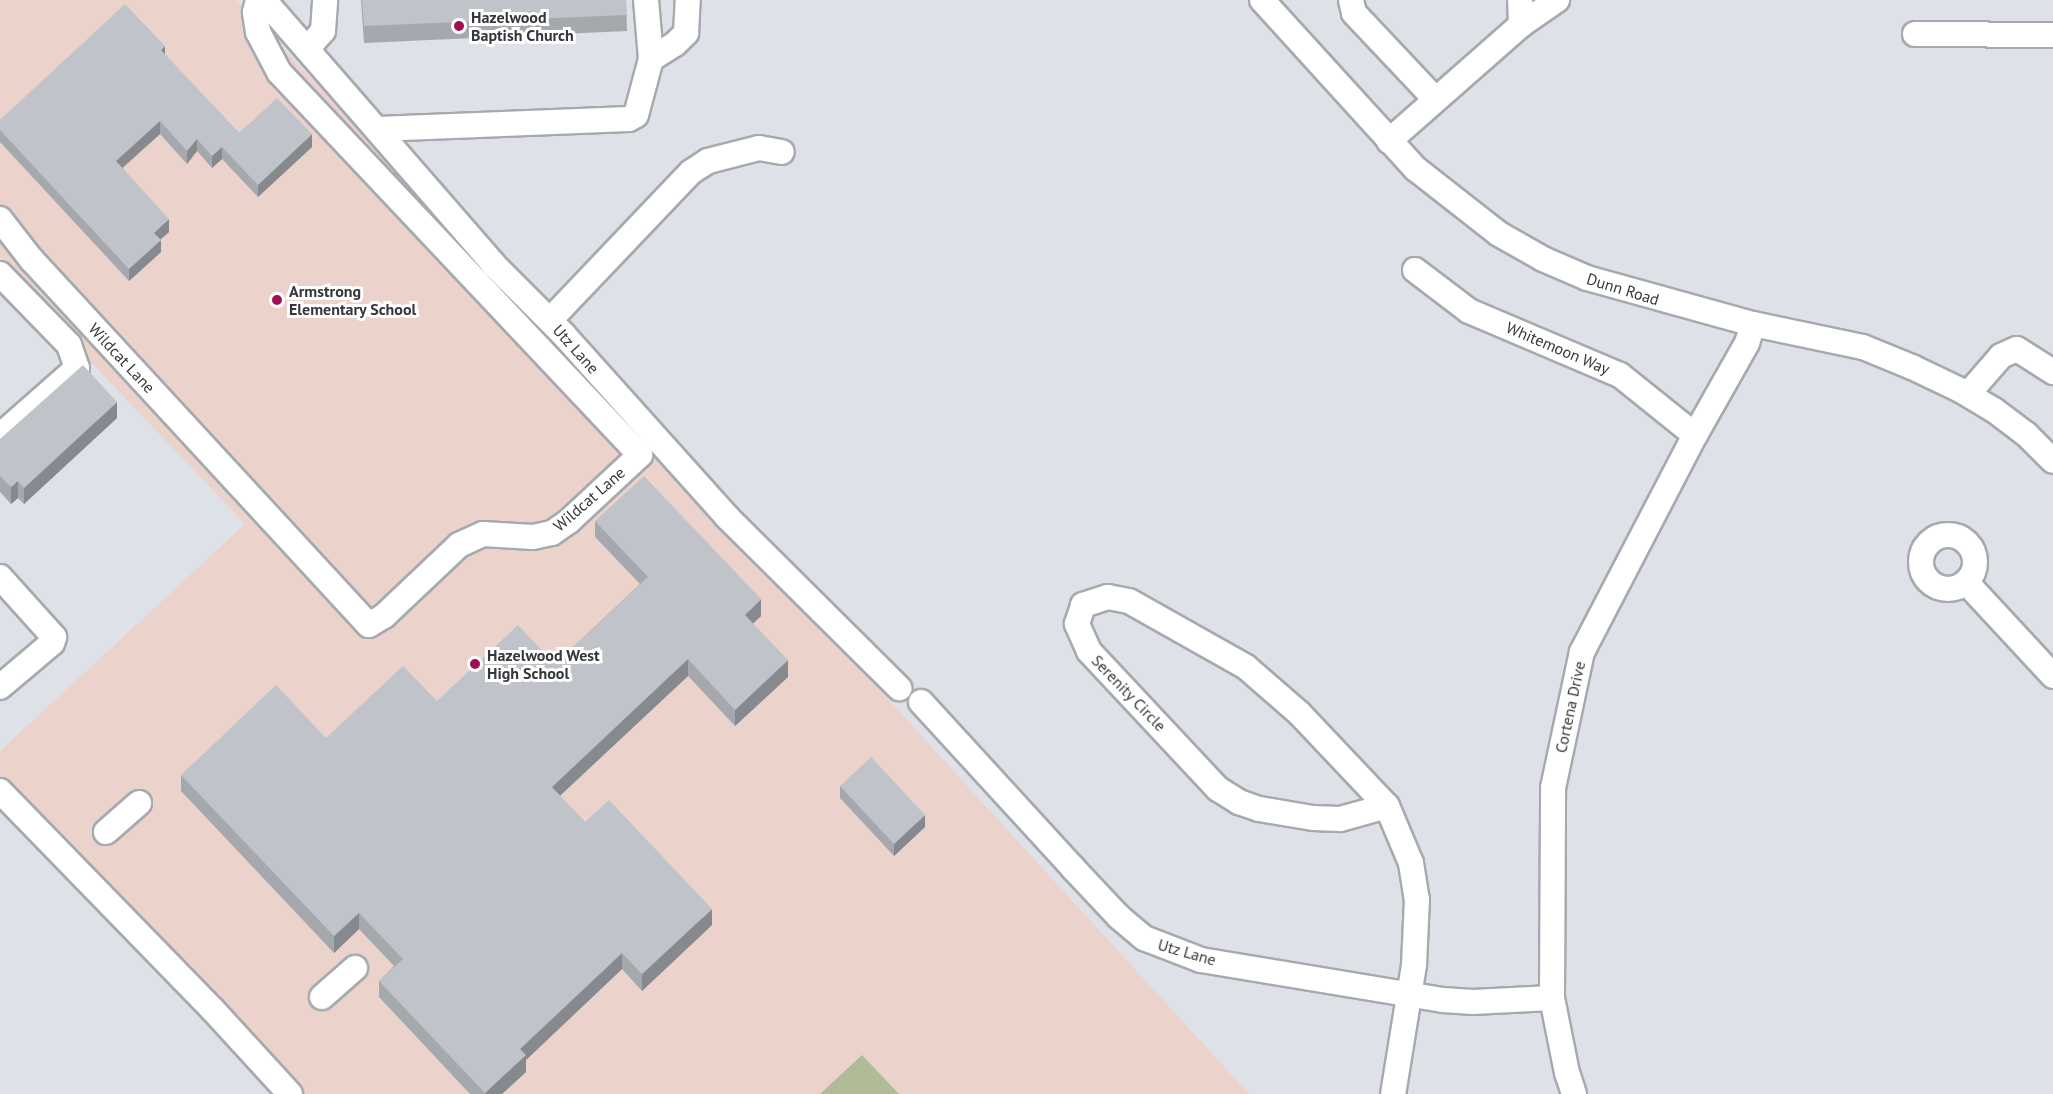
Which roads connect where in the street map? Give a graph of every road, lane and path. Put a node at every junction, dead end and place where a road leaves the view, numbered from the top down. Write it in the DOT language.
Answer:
graph roads {
  1 [pos="258,0"];
  2 [pos="264,0"];
  3 [pos="324,0"];
  4 [pos="646,0"];
  5 [pos="688,0"];
  6 [pos="1262,0"];
  7 [pos="1351,0"];
  8 [pos="1520,0"];
  9 [pos="1557,0"];
  10 [pos="1521,25"];
  11 [pos="1915,34"];
  12 [pos="2053,35"];
  13 [pos="308,48"];
  14 [pos="651,59"];
  15 [pos="1435,99"];
  16 [pos="377,129"];
  17 [pos="1389,141"];
  18 [pos="782,152"];
  19 [pos="0,219"];
  20 [pos="1415,270"];
  21 [pos="0,274"];
  22 [pos="550,320"];
  23 [pos="1753,324"];
  24 [pos="2053,372"];
  25 [pos="1968,394"];
  26 [pos="1695,435"];
  27 [pos="0,436"];
  28 [pos="2049,450"];
  29 [pos="0,577"];
  30 [pos="1966,582"];
  31 [pos="2053,676"];
  32 [pos="0,687"];
  33 [pos="899,688"];
  34 [pos="921,702"];
  35 [pos="0,791"];
  36 [pos="139,802"];
  37 [pos="1388,806"];
  38 [pos="106,832"];
  39 [pos="355,968"];
  40 [pos="1408,994"];
  41 [pos="322,997"];
  42 [pos="1552,998"];
  43 [pos="290,1094"];
  44 [pos="1393,1094"];
  45 [pos="1574,1094"];
  1 -- 19 [label="street, Wildcat Lane"];
  2 -- 13 [label="street, Utz Lane"];
  3 -- 13 [label="street"];
  4 -- 14 [label="street"];
  5 -- 14 [label="street"];
  6 -- 17 [label="street, Dunn Road"];
  7 -- 15 [label="street"];
  8 -- 10 [label="street"];
  9 -- 10 [label="street"];
  10 -- 15 [label="street"];
  11 -- 12 [label="street"];
  13 -- 16 [label="street, Utz Lane"];
  14 -- 16 [label="street"];
  15 -- 17 [label="street"];
  16 -- 22 [label="street, Utz Lane"];
  17 -- 23 [label="street, Dunn Road"];
  18 -- 22 [label="street"];
  20 -- 26 [label="street, Whitemoon Way"];
  21 -- 27 [label="street"];
  22 -- 33 [label="street, Utz Lane"];
  23 -- 25 [label="street, Dunn Road"];
  23 -- 26 [label="street, Cortena Drive"];
  24 -- 25 [label="street"];
  25 -- 28 [label="street, Dunn Road"];
  26 -- 42 [label="street, Cortena Drive"];
  29 -- 32 [label="street"];
  30 -- 31 [label="street"];
  34 -- 40 [label="street, Utz Lane"];
  35 -- 43 [label="street"];
  36 -- 38 [label="street"];
  37 -- 37 [label="street, Serenity Circle"];
  37 -- 40 [label="street, Serenity Circle"];
  39 -- 41 [label="street"];
  40 -- 42 [label="street, Utz Lane"];
  40 -- 44 [label="street, Serenity Circle"];
  42 -- 45 [label="street, Cortena Drive"];
}
